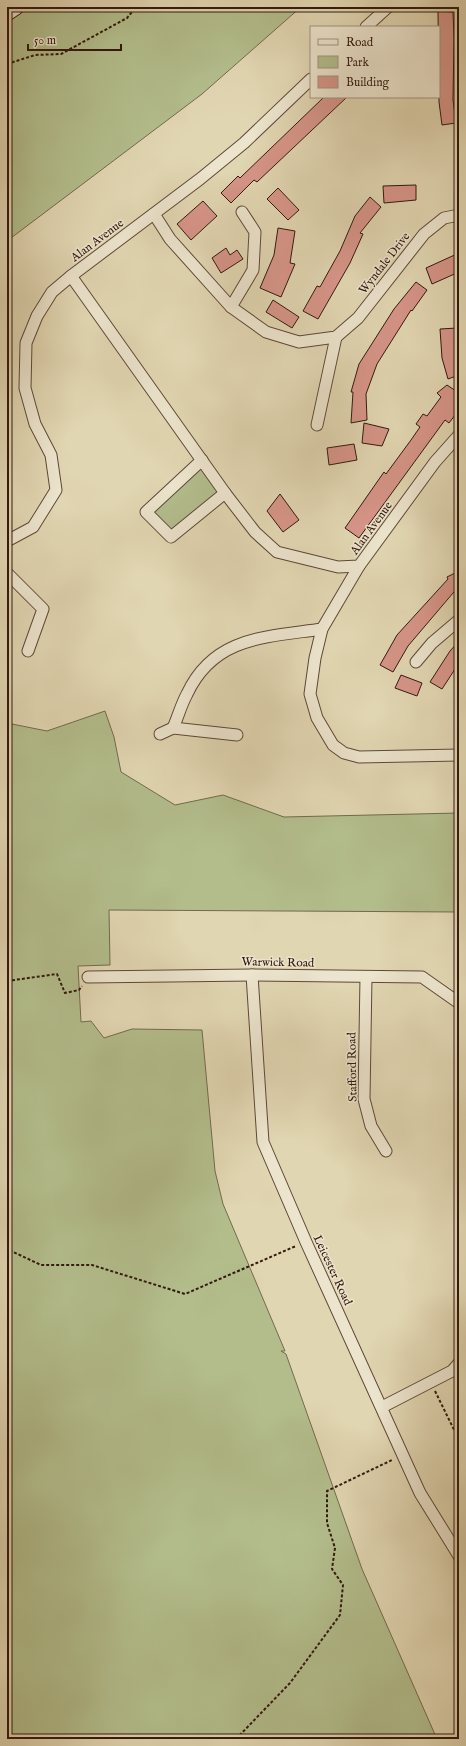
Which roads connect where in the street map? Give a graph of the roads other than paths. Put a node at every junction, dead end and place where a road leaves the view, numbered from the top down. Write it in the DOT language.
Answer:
graph roads {
  1 [pos="16,7"];
  2 [pos="388,7"];
  3 [pos="7,13"];
  4 [pos="367,26"];
  5 [pos="310,80"];
  6 [pos="242,212"];
  7 [pos="154,214"];
  8 [pos="459,215"];
  9 [pos="71,276"];
  10 [pos="231,307"];
  11 [pos="336,337"];
  12 [pos="317,425"];
  13 [pos="459,435"];
  14 [pos="202,460"];
  15 [pos="225,493"];
  16 [pos="7,541"];
  17 [pos="359,566"];
  18 [pos="7,573"];
  19 [pos="459,620"];
  20 [pos="322,629"];
  21 [pos="28,652"];
  22 [pos="416,662"];
  23 [pos="173,728"];
  24 [pos="160,734"];
  25 [pos="237,735"];
  26 [pos="459,755"];
  27 [pos="252,975"];
  28 [pos="366,976"];
  29 [pos="88,977"];
  30 [pos="459,1003"];
  31 [pos="386,1151"];
  32 [pos="459,1363"];
  33 [pos="382,1407"];
  34 [pos="459,1556"];
  1 -- 3 [label="street"];
  2 -- 4 [label="street"];
  5 -- 7 [label="street, Alan Avenue"];
  6 -- 10 [label="street"];
  7 -- 9 [label="street, Alan Avenue"];
  7 -- 10 [label="street"];
  8 -- 11 [label="street, Wyndale Drive"];
  9 -- 14 [label="street, Alan Avenue"];
  9 -- 16 [label="street"];
  10 -- 11 [label="street"];
  11 -- 12 [label="street"];
  13 -- 17 [label="street, Alan Avenue"];
  14 -- 15 [label="street, Alan Avenue"];
  14 -- 15 [label="street"];
  15 -- 17 [label="street, Alan Avenue"];
  17 -- 20 [label="street"];
  18 -- 21 [label="street"];
  19 -- 22 [label="street"];
  20 -- 23 [label="street"];
  20 -- 26 [label="street"];
  23 -- 24 [label="street"];
  23 -- 25 [label="street"];
  27 -- 28 [label="street, Warwick Road"];
  27 -- 29 [label="street, Warwick Road"];
  27 -- 33 [label="street, Leicester Road"];
  28 -- 30 [label="street, Warwick Road"];
  28 -- 31 [label="street, Stafford Road"];
  32 -- 33 [label="street"];
  33 -- 34 [label="street, Leicester Road"];
}
